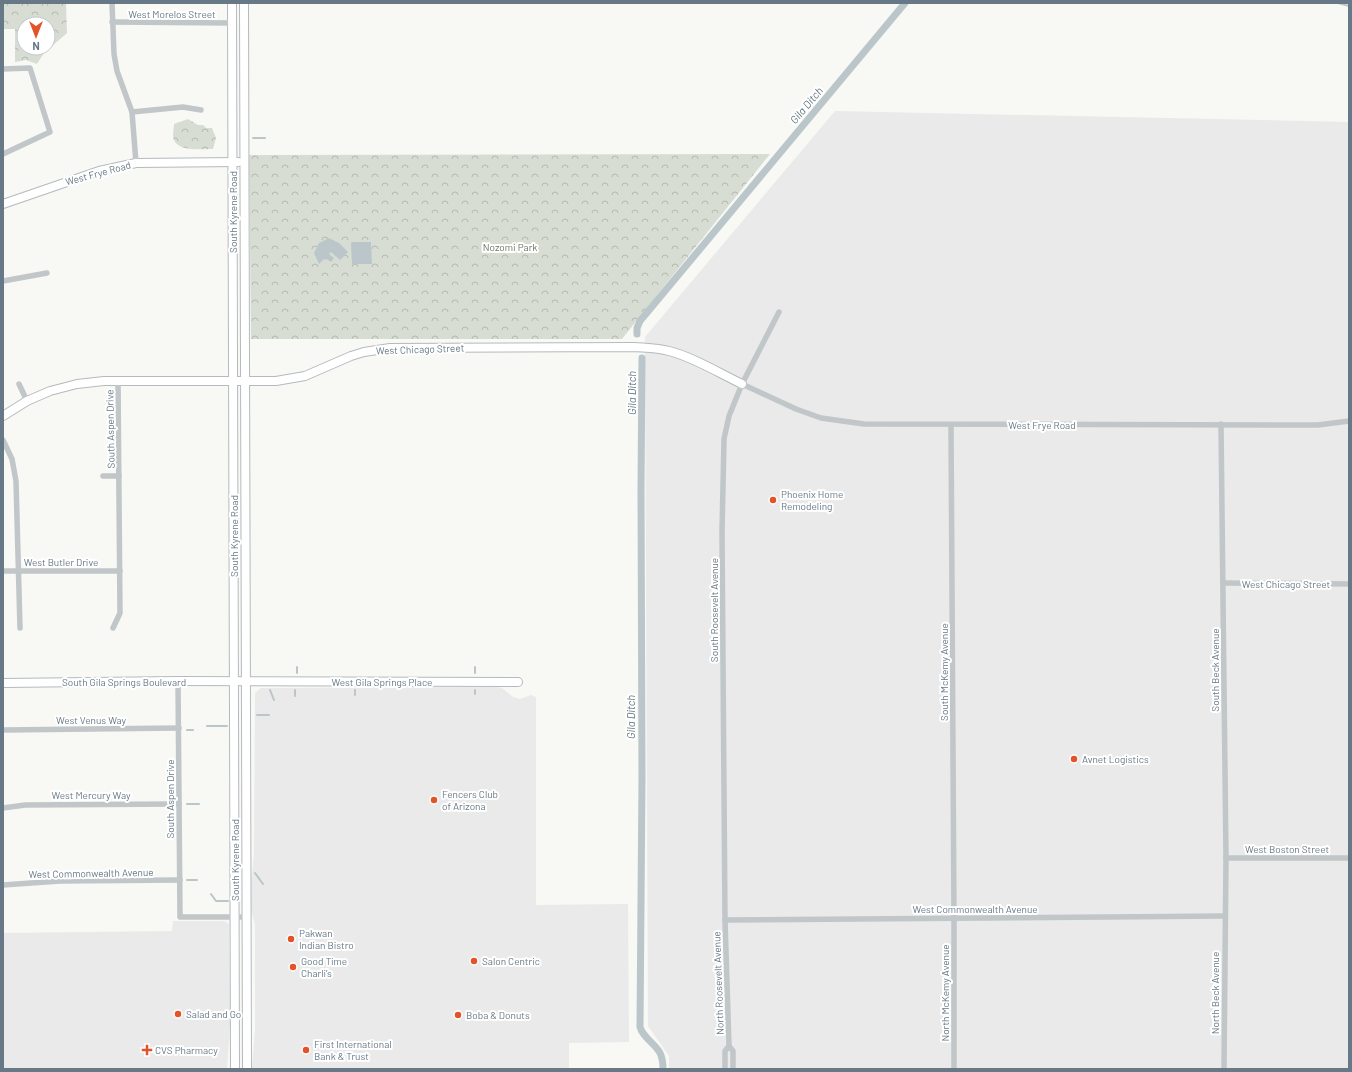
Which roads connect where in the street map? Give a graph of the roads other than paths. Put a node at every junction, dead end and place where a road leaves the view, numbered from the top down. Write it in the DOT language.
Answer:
graph roads {
  1 [pos="112,3"];
  2 [pos="232,3"];
  3 [pos="244,3"];
  4 [pos="112,22"];
  5 [pos="232,23"];
  6 [pos="3,68"];
  7 [pos="201,110"];
  8 [pos="132,112"];
  9 [pos="3,154"];
  10 [pos="233,161"];
  11 [pos="136,162"];
  12 [pos="244,162"];
  13 [pos="3,204"];
  14 [pos="47,273"];
  15 [pos="3,281"];
  16 [pos="779,312"];
  17 [pos="118,381"];
  18 [pos="233,381"];
  19 [pos="245,381"];
  20 [pos="18,384"];
  21 [pos="742,384"];
  22 [pos="27,401"];
  23 [pos="3,416"];
  24 [pos="1349,421"];
  25 [pos="1221,424"];
  26 [pos="951,425"];
  27 [pos="3,440"];
  28 [pos="103,476"];
  29 [pos="120,476"];
  30 [pos="18,571"];
  31 [pos="120,571"];
  32 [pos="3,572"];
  33 [pos="1223,583"];
  34 [pos="1349,584"];
  35 [pos="20,628"];
  36 [pos="113,628"];
  37 [pos="178,681"];
  38 [pos="234,681"];
  39 [pos="246,681"];
  40 [pos="518,682"];
  41 [pos="3,683"];
  42 [pos="179,728"];
  43 [pos="3,730"];
  44 [pos="179,804"];
  45 [pos="3,808"];
  46 [pos="1226,858"];
  47 [pos="1349,858"];
  48 [pos="180,880"];
  49 [pos="3,885"];
  50 [pos="1225,916"];
  51 [pos="235,917"];
  52 [pos="246,917"];
  53 [pos="954,918"];
  54 [pos="725,920"];
  55 [pos="246,993"];
  56 [pos="235,1015"];
  57 [pos="729,1046"];
  58 [pos="235,1069"];
  59 [pos="247,1069"];
  60 [pos="725,1069"];
  61 [pos="733,1069"];
  62 [pos="954,1069"];
  63 [pos="1224,1069"];
  1 -- 4 [label="street"];
  2 -- 5 [label="main road, South Kyrene Road"];
  3 -- 12 [label="main road, South Kyrene Road"];
  4 -- 5 [label="street, West Morelos Street"];
  4 -- 8 [label="street"];
  5 -- 10 [label="main road, South Kyrene Road"];
  6 -- 9 [label="street"];
  7 -- 8 [label="street"];
  8 -- 11 [label="street"];
  10 -- 11 [label="main road, West Frye Road"];
  10 -- 12 [label="main road, West Frye Road"];
  10 -- 18 [label="main road, South Kyrene Road"];
  11 -- 13 [label="main road, West Frye Road"];
  12 -- 19 [label="main road, South Kyrene Road"];
  14 -- 15 [label="street"];
  16 -- 21 [label="street, South Roosevelt Avenue"];
  17 -- 18 [label="main road, West Chicago Street"];
  17 -- 22 [label="main road, West Chicago Street"];
  17 -- 29 [label="street, South Aspen Drive"];
  18 -- 19 [label="main road, West Chicago Street"];
  18 -- 38 [label="main road, South Kyrene Road"];
  19 -- 21 [label="main road, West Chicago Street"];
  19 -- 39 [label="main road, South Kyrene Road"];
  20 -- 22 [label="street"];
  21 -- 26 [label="street, West Frye Road"];
  21 -- 54 [label="street, South Roosevelt Avenue"];
  22 -- 23 [label="main road, West Chicago Street"];
  24 -- 25 [label="street, West Frye Road"];
  25 -- 26 [label="street, West Frye Road"];
  25 -- 33 [label="street, South Beck Avenue"];
  26 -- 53 [label="street, South McKemy Avenue"];
  27 -- 30 [label="street"];
  28 -- 29 [label="street, South Aspen Drive"];
  29 -- 31 [label="street, South Aspen Drive"];
  30 -- 31 [label="street, West Butler Drive"];
  30 -- 32 [label="street, West Butler Drive"];
  30 -- 35 [label="street"];
  31 -- 36 [label="street, South Aspen Drive"];
  33 -- 34 [label="street, West Chicago Street"];
  33 -- 46 [label="street, South Beck Avenue"];
  37 -- 38 [label="main road, South Gila Springs Boulevard"];
  37 -- 41 [label="main road, South Gila Springs Boulevard"];
  37 -- 42 [label="street, South Aspen Drive"];
  38 -- 39 [label="main road, South Gila Springs Boulevard"];
  38 -- 51 [label="main road, South Kyrene Road"];
  39 -- 40 [label="main road, West Gila Springs Place"];
  39 -- 52 [label="main road, South Kyrene Road"];
  42 -- 43 [label="street, West Venus Way"];
  42 -- 44 [label="street, South Aspen Drive"];
  44 -- 45 [label="street, West Mercury Way"];
  44 -- 48 [label="street, South Aspen Drive"];
  46 -- 47 [label="street, West Boston Street"];
  46 -- 50 [label="street, South Beck Avenue"];
  48 -- 49 [label="street, West Commonwealth Avenue"];
  48 -- 51 [label="street, South Aspen Drive"];
  50 -- 53 [label="street, West Commonwealth Avenue"];
  50 -- 63 [label="street, North Beck Avenue"];
  51 -- 52 [label="street"];
  51 -- 56 [label="main road, South Kyrene Road"];
  52 -- 55 [label="main road, South Kyrene Road"];
  53 -- 54 [label="street, West Commonwealth Avenue"];
  53 -- 62 [label="street, North McKemy Avenue"];
  54 -- 57 [label="street, North Roosevelt Avenue"];
  55 -- 56 [label="main road"];
  55 -- 59 [label="main road, South Kyrene Road"];
  56 -- 58 [label="main road, South Kyrene Road"];
  57 -- 60 [label="street, North Roosevelt Avenue"];
  57 -- 61 [label="street, North Roosevelt Avenue"];
}
